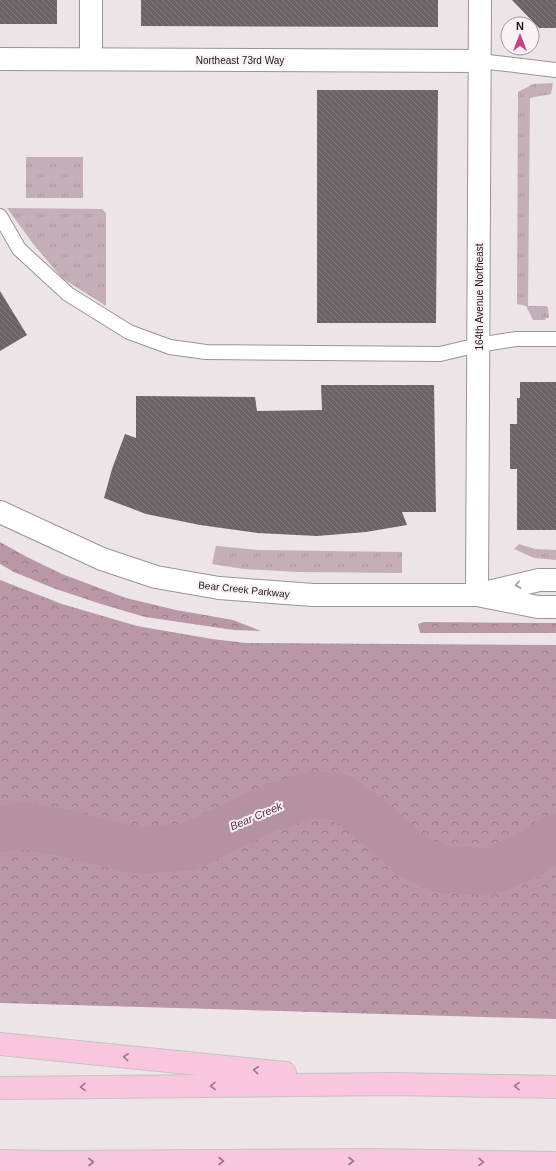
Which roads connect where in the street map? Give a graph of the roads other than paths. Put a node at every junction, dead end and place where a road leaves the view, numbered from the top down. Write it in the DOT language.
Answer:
graph roads {
  1 [pos="91,0"];
  2 [pos="480,0"];
  3 [pos="0,59"];
  4 [pos="91,59"];
  5 [pos="480,60"];
  6 [pos="556,70"];
  7 [pos="0,216"];
  8 [pos="556,339"];
  9 [pos="478,345"];
  10 [pos="0,512"];
  11 [pos="556,580"];
  12 [pos="477,595"];
  13 [pos="556,607"];
  14 [pos="0,1044"];
  15 [pos="392,1084"];
  16 [pos="556,1087"];
  17 [pos="0,1088"];
  18 [pos="0,1161"];
  19 [pos="52,1162"];
  20 [pos="556,1163"];
  21 [pos="0,1167"];
  1 -- 4 [label="street"];
  2 -- 5 [label="street, 164th Avenue Northeast"];
  3 -- 4 [label="street, Northeast 73rd Way"];
  4 -- 5 [label="street, Northeast 73rd Way"];
  5 -- 6 [label="lane"];
  5 -- 9 [label="street, 164th Avenue Northeast"];
  7 -- 9 [label="lane"];
  8 -- 9 [label="lane"];
  9 -- 12 [label="street, 164th Avenue Northeast"];
  10 -- 12 [label="street, Bear Creek Parkway"];
  11 -- 12 [label="street, Bear Creek Parkway, one-way"];
  12 -- 13 [label="street, Bear Creek Parkway"];
  15 -- 14 [label="highway, one-way"];
  16 -- 15 [label="highway, one-way"];
  15 -- 17 [label="highway, one-way"];
  18 -- 19 [label="highway"];
  19 -- 20 [label="highway, one-way"];
  19 -- 21 [label="highway"];
}
